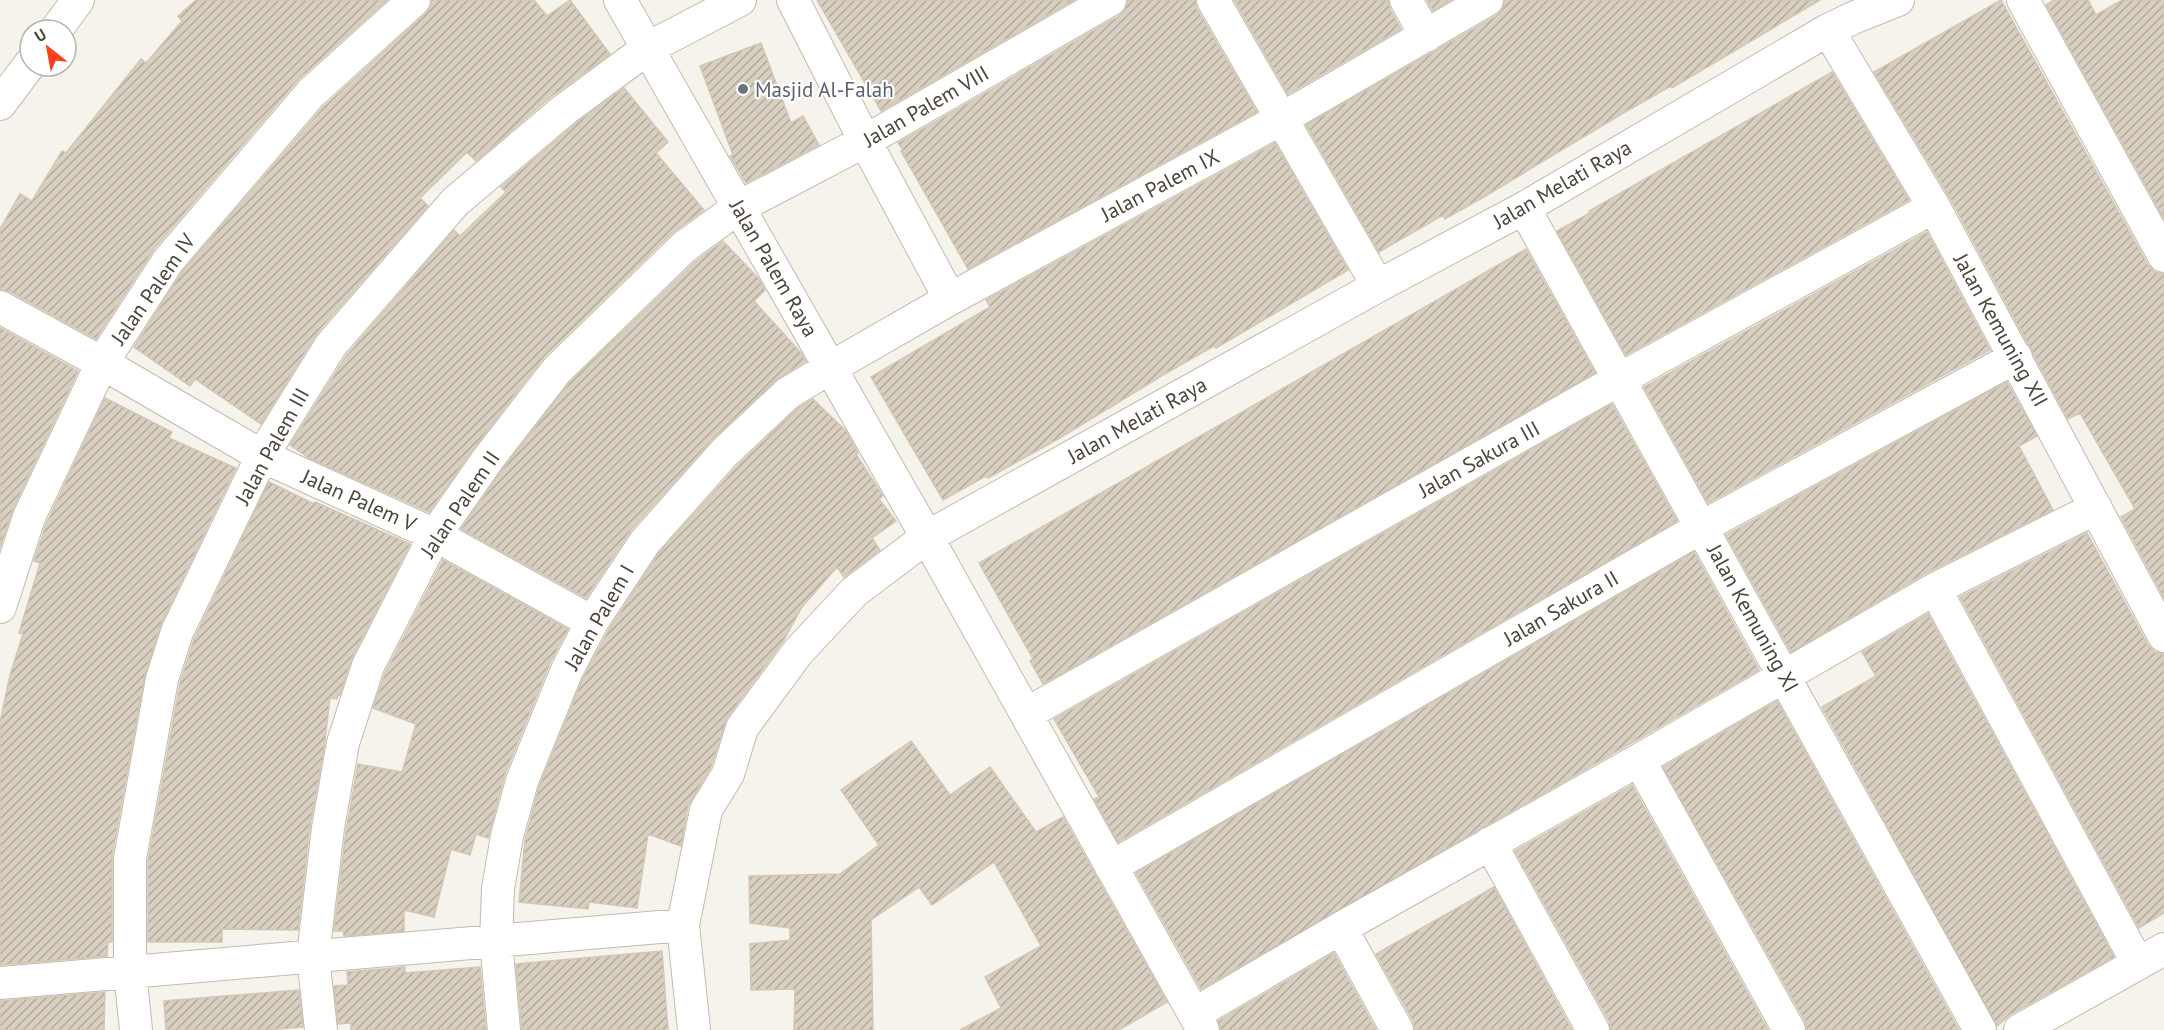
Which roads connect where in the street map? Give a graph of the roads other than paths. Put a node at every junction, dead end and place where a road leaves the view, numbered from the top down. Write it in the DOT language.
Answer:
graph roads {
  1 [pos="78,0"];
  2 [pos="414,0"];
  3 [pos="620,0"];
  4 [pos="740,0"];
  5 [pos="793,0"];
  6 [pos="1110,0"];
  7 [pos="1213,0"];
  8 [pos="1406,0"];
  9 [pos="1487,0"];
  10 [pos="1898,0"];
  11 [pos="2023,0"];
  12 [pos="1841,16"];
  13 [pos="65,18"];
  14 [pos="1426,36"];
  15 [pos="648,48"];
  16 [pos="20,78"];
  17 [pos="0,104"];
  18 [pos="1283,118"];
  19 [pos="865,141"];
  20 [pos="739,207"];
  21 [pos="1934,207"];
  22 [pos="1524,208"];
  23 [pos="2164,256"];
  24 [pos="1378,286"];
  25 [pos="950,299"];
  26 [pos="0,307"];
  27 [pos="2016,357"];
  28 [pos="102,363"];
  29 [pos="830,368"];
  30 [pos="1620,379"];
  31 [pos="262,456"];
  32 [pos="2096,508"];
  33 [pos="1702,527"];
  34 [pos="435,535"];
  35 [pos="927,537"];
  36 [pos="1935,589"];
  37 [pos="0,607"];
  38 [pos="592,622"];
  39 [pos="2164,636"];
  40 [pos="1785,676"];
  41 [pos="1026,714"];
  42 [pos="1639,760"];
  43 [pos="1490,843"];
  44 [pos="1111,867"];
  45 [pos="683,925"];
  46 [pos="1341,928"];
  47 [pos="495,941"];
  48 [pos="313,956"];
  49 [pos="2151,956"];
  50 [pos="130,972"];
  51 [pos="0,983"];
  52 [pos="1198,1022"];
  53 [pos="2039,1025"];
  54 [pos="136,1030"];
  55 [pos="321,1030"];
  56 [pos="504,1030"];
  57 [pos="694,1030"];
  58 [pos="1397,1030"];
  59 [pos="1593,1030"];
  60 [pos="1789,1030"];
  61 [pos="1980,1030"];
  1 -- 13 [label="street"];
  2 -- 28 [label="street, Jalan Palem IV"];
  3 -- 15 [label="street, Jalan Palem Raya"];
  4 -- 15 [label="street, Jalan Palem III"];
  5 -- 19 [label="street"];
  6 -- 19 [label="street, Jalan Palem VIII"];
  7 -- 18 [label="street"];
  8 -- 14 [label="street"];
  9 -- 14 [label="street, Jalan Palem IX"];
  10 -- 12 [label="street, Jalan Melati Raya"];
  11 -- 23 [label="street"];
  12 -- 21 [label="street, Jalan Kemuning XII"];
  12 -- 22 [label="street, Jalan Melati Raya"];
  14 -- 18 [label="street, Jalan Palem IX"];
  15 -- 20 [label="street, Jalan Palem Raya"];
  15 -- 31 [label="street, Jalan Palem III"];
  16 -- 17 [label="street"];
  18 -- 24 [label="street"];
  18 -- 25 [label="street, Jalan Palem IX"];
  19 -- 20 [label="street, Jalan Palem VIII"];
  19 -- 25 [label="street"];
  20 -- 29 [label="street, Jalan Palem Raya"];
  20 -- 34 [label="street, Jalan Palem II"];
  21 -- 27 [label="street, Jalan Kemuning XII"];
  21 -- 30 [label="street, Jalan Sakura III"];
  22 -- 24 [label="street, Jalan Melati Raya"];
  22 -- 30 [label="street, Jalan Kemuning XI"];
  24 -- 35 [label="street, Jalan Melati Raya"];
  25 -- 29 [label="street, Jalan Palem IX"];
  26 -- 28 [label="street, Jalan Palem V"];
  27 -- 32 [label="street, Jalan Kemuning XII"];
  27 -- 33 [label="street, Jalan Sakura II"];
  28 -- 31 [label="street, Jalan Palem V"];
  28 -- 37 [label="street, Jalan Palem IV"];
  29 -- 35 [label="street, Jalan Palem Raya"];
  29 -- 38 [label="street, Jalan Palem I"];
  30 -- 33 [label="street, Jalan Kemuning XI"];
  30 -- 41 [label="street, Jalan Sakura III"];
  31 -- 34 [label="street, Jalan Palem V"];
  31 -- 50 [label="street, Jalan Palem III"];
  32 -- 36 [label="street"];
  32 -- 39 [label="street, Jalan Kemuning XII"];
  33 -- 40 [label="street, Jalan Kemuning XI"];
  33 -- 44 [label="street, Jalan Sakura II"];
  34 -- 38 [label="street, Jalan Palem V"];
  34 -- 48 [label="street, Jalan Palem II"];
  35 -- 41 [label="street, Jalan Palem Raya"];
  35 -- 45 [label="street, Jalan Melati Raya"];
  36 -- 40 [label="street"];
  36 -- 49 [label="street"];
  38 -- 47 [label="street, Jalan Palem I"];
  40 -- 42 [label="street"];
  40 -- 61 [label="street, Jalan Kemuning XI"];
  41 -- 44 [label="street, Jalan Palem Raya"];
  42 -- 43 [label="street"];
  42 -- 60 [label="street"];
  43 -- 46 [label="street"];
  43 -- 59 [label="street"];
  44 -- 52 [label="street, Jalan Palem Raya"];
  45 -- 47 [label="street"];
  45 -- 57 [label="street, Jalan Melati Raya"];
  46 -- 52 [label="street"];
  46 -- 58 [label="street"];
  47 -- 48 [label="street"];
  47 -- 56 [label="street, Jalan Palem I"];
  48 -- 50 [label="street"];
  48 -- 55 [label="street, Jalan Palem II"];
  49 -- 53 [label="street"];
  50 -- 51 [label="street"];
  50 -- 54 [label="street, Jalan Palem III"];
}
